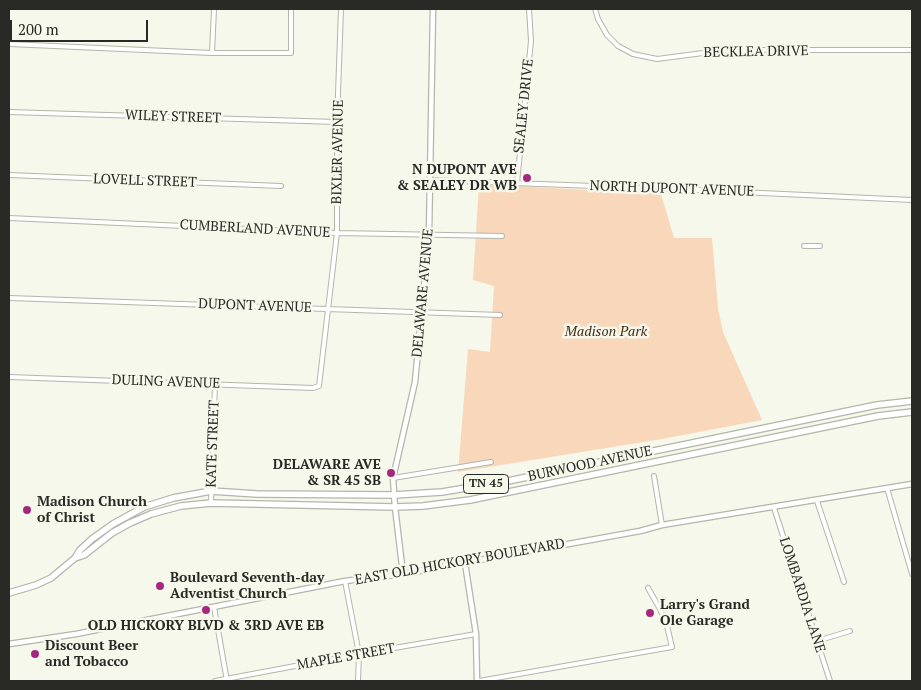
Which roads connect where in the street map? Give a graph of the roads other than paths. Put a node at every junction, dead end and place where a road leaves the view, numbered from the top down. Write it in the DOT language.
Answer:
graph roads {
  1 [pos="214,9"];
  2 [pos="291,9"];
  3 [pos="341,9"];
  4 [pos="433,9"];
  5 [pos="529,9"];
  6 [pos="596,9"];
  7 [pos="9,44"];
  8 [pos="912,50"];
  9 [pos="212,53"];
  10 [pos="9,112"];
  11 [pos="337,122"];
  12 [pos="9,175"];
  13 [pos="431,180"];
  14 [pos="517,183"];
  15 [pos="281,186"];
  16 [pos="912,200"];
  17 [pos="9,218"];
  18 [pos="336,233"];
  19 [pos="429,234"];
  20 [pos="502,236"];
  21 [pos="804,246"];
  22 [pos="820,246"];
  23 [pos="9,298"];
  24 [pos="328,309"];
  25 [pos="422,313"];
  26 [pos="500,316"];
  27 [pos="9,377"];
  28 [pos="215,384"];
  29 [pos="321,384"];
  30 [pos="912,401"];
  31 [pos="912,412"];
  32 [pos="491,462"];
  33 [pos="654,476"];
  34 [pos="394,478"];
  35 [pos="912,484"];
  36 [pos="887,488"];
  37 [pos="212,491"];
  38 [pos="394,495"];
  39 [pos="817,501"];
  40 [pos="211,503"];
  41 [pos="395,507"];
  42 [pos="774,508"];
  43 [pos="662,525"];
  44 [pos="75,558"];
  45 [pos="465,563"];
  46 [pos="403,574"];
  47 [pos="912,574"];
  48 [pos="345,581"];
  49 [pos="844,582"];
  50 [pos="648,588"];
  51 [pos="9,593"];
  52 [pos="214,607"];
  53 [pos="850,631"];
  54 [pos="476,634"];
  55 [pos="817,641"];
  56 [pos="9,644"];
  57 [pos="359,654"];
  58 [pos="227,680"];
  59 [pos="215,681"];
  60 [pos="358,681"];
  61 [pos="478,681"];
  62 [pos="830,681"];
  1 -- 9 [label="street"];
  2 -- 9 [label="street"];
  3 -- 11 [label="street, BIXLER AVENUE"];
  4 -- 13 [label="street, DELAWARE AVENUE"];
  5 -- 14 [label="street, SEALEY DRIVE"];
  6 -- 8 [label="street, BECKLEA DRIVE"];
  7 -- 9 [label="street"];
  10 -- 11 [label="street, WILEY STREET"];
  11 -- 18 [label="street, BIXLER AVENUE"];
  12 -- 15 [label="street, LOVELL STREET"];
  13 -- 14 [label="street, NORTH DUPONT AVENUE"];
  13 -- 19 [label="street, DELAWARE AVENUE"];
  14 -- 16 [label="street, NORTH DUPONT AVENUE"];
  17 -- 18 [label="street, CUMBERLAND AVENUE"];
  18 -- 19 [label="street, CUMBERLAND AVENUE"];
  18 -- 24 [label="street, BIXLER AVENUE"];
  19 -- 20 [label="street, CUMBERLAND AVENUE"];
  19 -- 25 [label="street, DELAWARE AVENUE"];
  21 -- 22 [label="street"];
  23 -- 24 [label="street, DUPONT AVENUE"];
  24 -- 25 [label="street, DUPONT AVENUE"];
  24 -- 29 [label="street, BIXLER AVENUE"];
  25 -- 26 [label="street, DUPONT AVENUE"];
  25 -- 34 [label="street, DELAWARE AVENUE"];
  27 -- 28 [label="street, DULING AVENUE"];
  28 -- 29 [label="street, DULING AVENUE"];
  28 -- 37 [label="street, KATE STREET"];
  30 -- 38 [label="main road, BURWOOD AVENUE / TN 45"];
  31 -- 41 [label="main road, BURWOOD AVENUE / TN 45"];
  32 -- 34 [label="street"];
  33 -- 43 [label="street"];
  34 -- 38 [label="street, DELAWARE AVENUE"];
  35 -- 36 [label="street, EAST OLD HICKORY BOULEVARD"];
  36 -- 39 [label="street, EAST OLD HICKORY BOULEVARD"];
  36 -- 47 [label="street"];
  37 -- 38 [label="main road, BURWOOD AVENUE / TN 45"];
  37 -- 40 [label="street, KATE STREET"];
  37 -- 44 [label="main road, BURWOOD AVENUE / TN 45"];
  38 -- 41 [label="street, DELAWARE AVENUE"];
  39 -- 42 [label="street, EAST OLD HICKORY BOULEVARD"];
  39 -- 49 [label="street"];
  40 -- 41 [label="main road, BURWOOD AVENUE / TN 45"];
  40 -- 44 [label="main road, BURWOOD AVENUE / TN 45"];
  41 -- 46 [label="street, DELAWARE AVENUE"];
  42 -- 43 [label="street, EAST OLD HICKORY BOULEVARD"];
  42 -- 55 [label="street, LOMBARDIA LANE"];
  43 -- 45 [label="street, EAST OLD HICKORY BOULEVARD"];
  44 -- 51 [label="main road, BURWOOD AVENUE / TN 45"];
  45 -- 46 [label="street, EAST OLD HICKORY BOULEVARD"];
  45 -- 54 [label="street"];
  46 -- 48 [label="street, EAST OLD HICKORY BOULEVARD"];
  48 -- 52 [label="street, EAST OLD HICKORY BOULEVARD"];
  48 -- 57 [label="street"];
  50 -- 61 [label="street"];
  52 -- 56 [label="street, EAST OLD HICKORY BOULEVARD"];
  52 -- 58 [label="street"];
  53 -- 55 [label="street"];
  54 -- 57 [label="street, MAPLE STREET"];
  54 -- 61 [label="street"];
  55 -- 62 [label="street, LOMBARDIA LANE"];
  57 -- 58 [label="street, MAPLE STREET"];
  57 -- 60 [label="street"];
  58 -- 59 [label="street, MAPLE STREET"];
}
